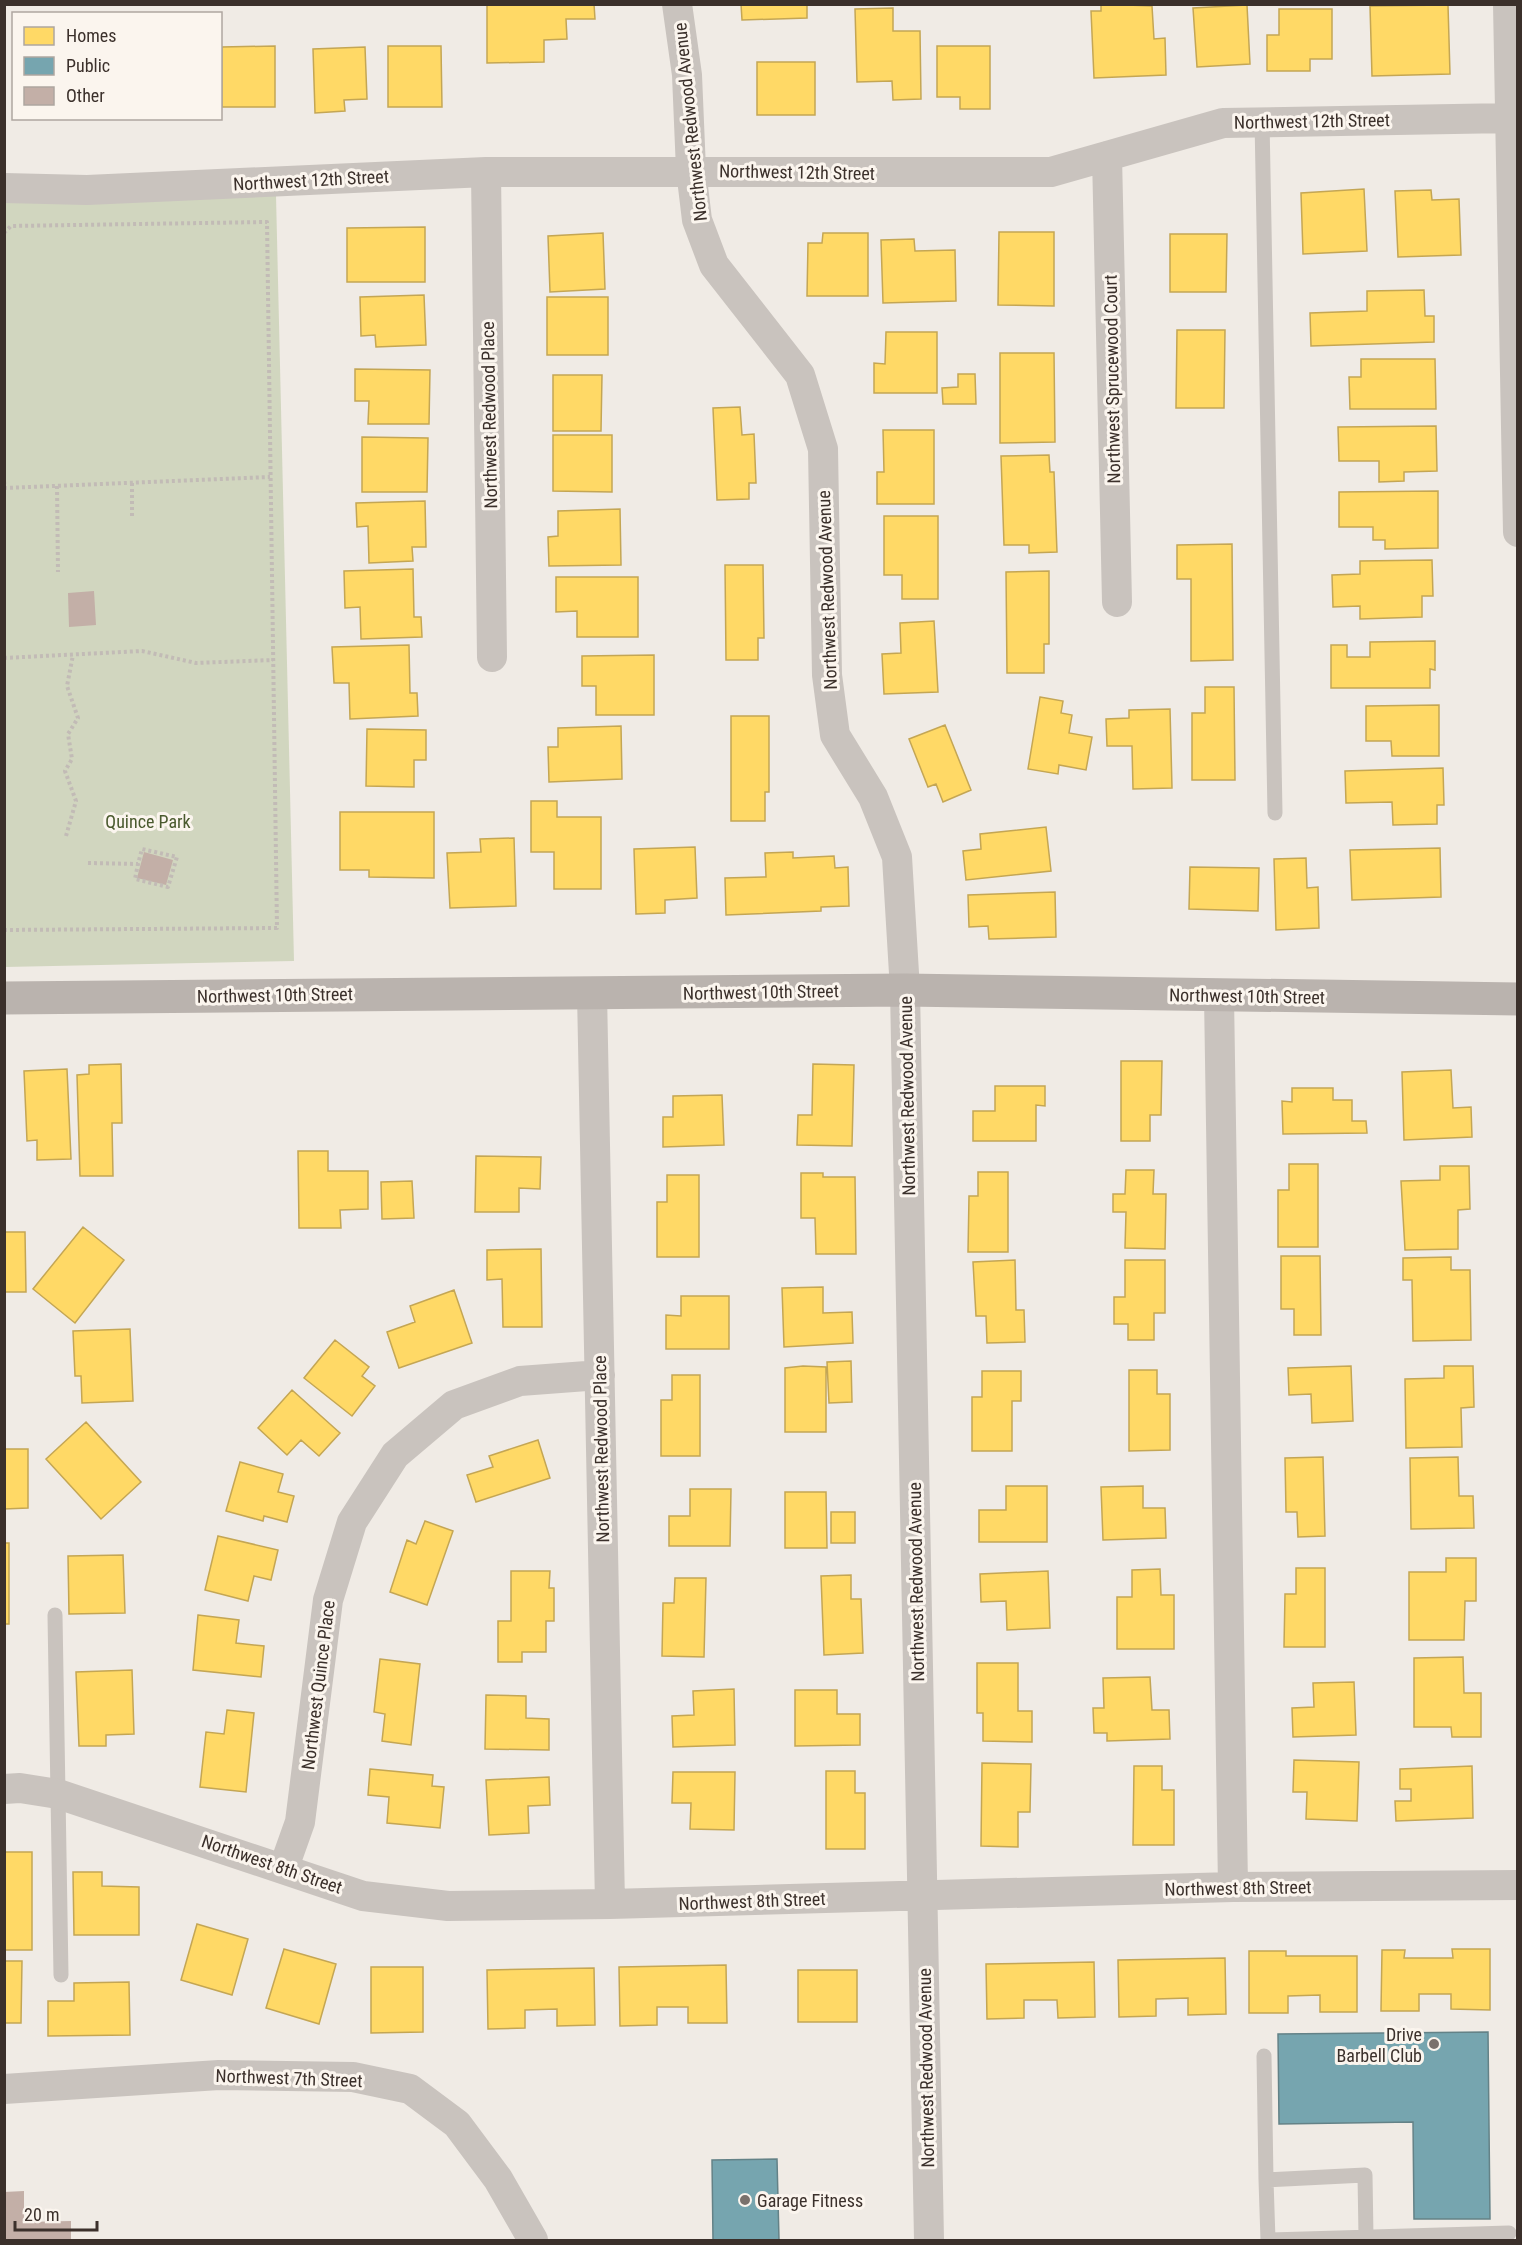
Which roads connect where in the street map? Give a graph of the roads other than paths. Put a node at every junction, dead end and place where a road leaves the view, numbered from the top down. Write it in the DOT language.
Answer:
graph roads {
  1 [pos="677,4"];
  2 [pos="1509,4"];
  3 [pos="1510,118"];
  4 [pos="1262,120"];
  5 [pos="1107,156"];
  6 [pos="691,170"];
  7 [pos="486,172"];
  8 [pos="4,188"];
  9 [pos="1517,483"];
  10 [pos="1518,532"];
  11 [pos="1117,602"];
  12 [pos="492,657"];
  13 [pos="1275,813"];
  14 [pos="905,990"];
  15 [pos="592,993"];
  16 [pos="1219,996"];
  17 [pos="4,998"];
  18 [pos="1518,999"];
  19 [pos="600,1375"];
  20 [pos="55,1615"];
  21 [pos="4,1789"];
  22 [pos="58,1794"];
  23 [pos="284,1867"];
  24 [pos="1518,1885"];
  25 [pos="1233,1887"];
  26 [pos="922,1896"];
  27 [pos="610,1904"];
  28 [pos="61,1975"];
  29 [pos="1264,2056"];
  30 [pos="4,2089"];
  31 [pos="1266,2180"];
  32 [pos="1509,2233"];
  33 [pos="1366,2239"];
  34 [pos="533,2241"];
  35 [pos="929,2241"];
  1 -- 6 [label="street, Northwest Redwood Avenue"];
  2 -- 3 [label="street"];
  3 -- 4 [label="street, Northwest 12th Street"];
  3 -- 9 [label="street"];
  4 -- 5 [label="street, Northwest 12th Street"];
  4 -- 13 [label="lane"];
  5 -- 6 [label="street, Northwest 12th Street"];
  5 -- 11 [label="street, Northwest Sprucewood Court"];
  6 -- 7 [label="street, Northwest 12th Street"];
  6 -- 14 [label="street, Northwest Redwood Avenue"];
  7 -- 8 [label="street, Northwest 12th Street"];
  7 -- 12 [label="street, Northwest Redwood Place"];
  9 -- 10 [label="street"];
  14 -- 15 [label="street, Northwest 10th Street"];
  14 -- 16 [label="street, Northwest 10th Street"];
  14 -- 26 [label="street, Northwest Redwood Avenue"];
  15 -- 17 [label="street, Northwest 10th Street"];
  15 -- 19 [label="street, Northwest Redwood Place"];
  16 -- 18 [label="street, Northwest 10th Street"];
  16 -- 25 [label="street"];
  19 -- 23 [label="street, Northwest Quince Place"];
  19 -- 27 [label="street, Northwest Redwood Place"];
  20 -- 22 [label="lane"];
  21 -- 22 [label="street, Northwest 8th Street"];
  22 -- 23 [label="street, Northwest 8th Street"];
  22 -- 28 [label="lane"];
  23 -- 27 [label="street, Northwest 8th Street"];
  24 -- 25 [label="street, Northwest 8th Street"];
  25 -- 26 [label="street, Northwest 8th Street"];
  26 -- 27 [label="street, Northwest 8th Street"];
  26 -- 35 [label="street, Northwest Redwood Avenue"];
  29 -- 31 [label="lane"];
  30 -- 34 [label="street, Northwest 7th Street"];
  31 -- 33 [label="lane"];
  31 -- 33 [label="lane"];
  32 -- 33 [label="lane"];
}
